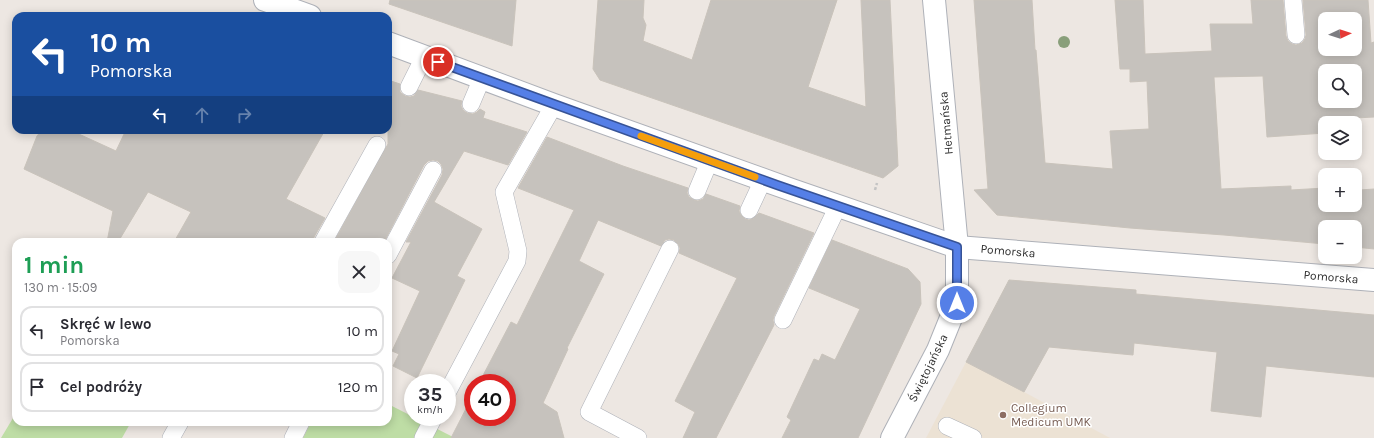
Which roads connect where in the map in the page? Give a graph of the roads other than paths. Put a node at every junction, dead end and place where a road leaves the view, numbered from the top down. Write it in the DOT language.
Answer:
graph roads {
  1 [pos="265,0"];
  2 [pos="934,0"];
  3 [pos="1293,0"];
  4 [pos="299,12"];
  5 [pos="1296,35"];
  6 [pos="392,45"];
  7 [pos="424,57"];
  8 [pos="482,78"];
  9 [pos="409,87"];
  10 [pos="472,104"];
  11 [pos="554,105"];
  12 [pos="377,145"];
  13 [pos="710,160"];
  14 [pos="432,170"];
  15 [pos="763,180"];
  16 [pos="697,191"];
  17 [pos="838,206"];
  18 [pos="750,210"];
  19 [pos="325,238"];
  20 [pos="957,247"];
  21 [pos="392,248"];
  22 [pos="670,249"];
  23 [pos="1374,280"];
  24 [pos="783,320"];
  25 [pos="456,376"];
  26 [pos="178,426"];
  27 [pos="299,426"];
  28 [pos="429,426"];
  29 [pos="947,426"];
  30 [pos="171,438"];
  31 [pos="292,438"];
  32 [pos="423,438"];
  33 [pos="638,438"];
  34 [pos="892,438"];
  35 [pos="973,438"];
  1 -- 4 [label="street"];
  2 -- 20 [label="street, Hetmańska"];
  3 -- 5 [label="lane"];
  6 -- 7 [label="street, Pomorska"];
  7 -- 8 [label="street, Pomorska"];
  7 -- 9 [label="lane"];
  8 -- 10 [label="lane"];
  8 -- 11 [label="street, Pomorska"];
  11 -- 13 [label="street, Pomorska"];
  11 -- 25 [label="lane"];
  12 -- 19 [label="lane"];
  13 -- 15 [label="street, Pomorska"];
  13 -- 16 [label="lane"];
  14 -- 21 [label="lane"];
  15 -- 17 [label="street, Pomorska"];
  15 -- 18 [label="lane"];
  17 -- 20 [label="street, Pomorska"];
  17 -- 24 [label="lane"];
  20 -- 23 [label="street, Pomorska"];
  20 -- 34 [label="street, Świętojańska"];
  22 -- 33 [label="lane"];
  26 -- 30 [label="lane"];
  27 -- 31 [label="lane"];
  28 -- 32 [label="lane"];
  29 -- 35 [label="lane"];
}
